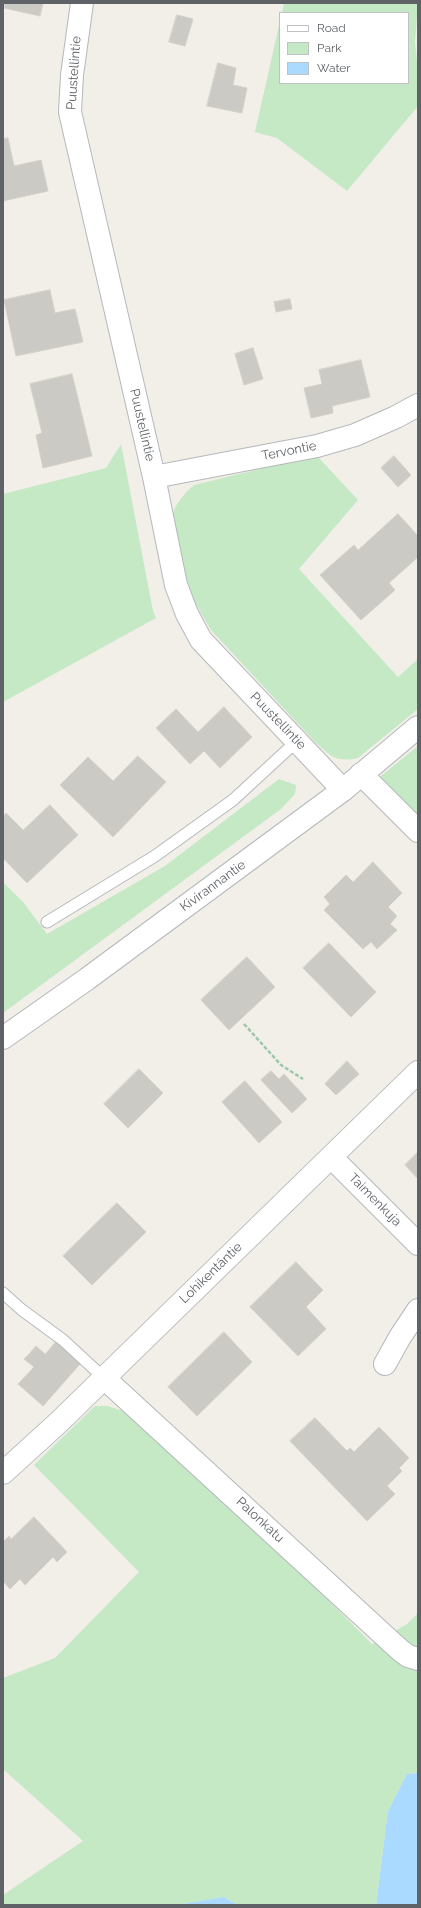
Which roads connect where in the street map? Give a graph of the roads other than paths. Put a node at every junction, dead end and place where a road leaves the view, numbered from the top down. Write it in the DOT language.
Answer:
graph roads {
  1 [pos="82,3"];
  2 [pos="418,405"];
  3 [pos="154,477"];
  4 [pos="418,727"];
  5 [pos="297,741"];
  6 [pos="361,774"];
  7 [pos="343,790"];
  8 [pos="418,831"];
  9 [pos="47,922"];
  10 [pos="3,1038"];
  11 [pos="418,1072"];
  12 [pos="331,1157"];
  13 [pos="418,1244"];
  14 [pos="3,1293"];
  15 [pos="418,1310"];
  16 [pos="385,1364"];
  17 [pos="104,1378"];
  18 [pos="3,1473"];
  19 [pos="418,1659"];
  1 -- 3 [label="street, Puustellintie"];
  2 -- 3 [label="street, Tervontie"];
  3 -- 5 [label="street, Puustellintie"];
  4 -- 6 [label="street, Kivirannantie"];
  5 -- 7 [label="street, Puustellintie"];
  5 -- 9 [label="lane"];
  6 -- 7 [label="street, Kivirannantie"];
  6 -- 8 [label="street"];
  7 -- 10 [label="street, Kivirannantie"];
  11 -- 12 [label="street, Lohikentäntie"];
  12 -- 13 [label="street, Taimenkuja"];
  12 -- 17 [label="street, Lohikentäntie"];
  14 -- 17 [label="lane"];
  15 -- 16 [label="street"];
  17 -- 18 [label="street, Lohikentäntie"];
  17 -- 19 [label="street, Palonkatu"];
}
